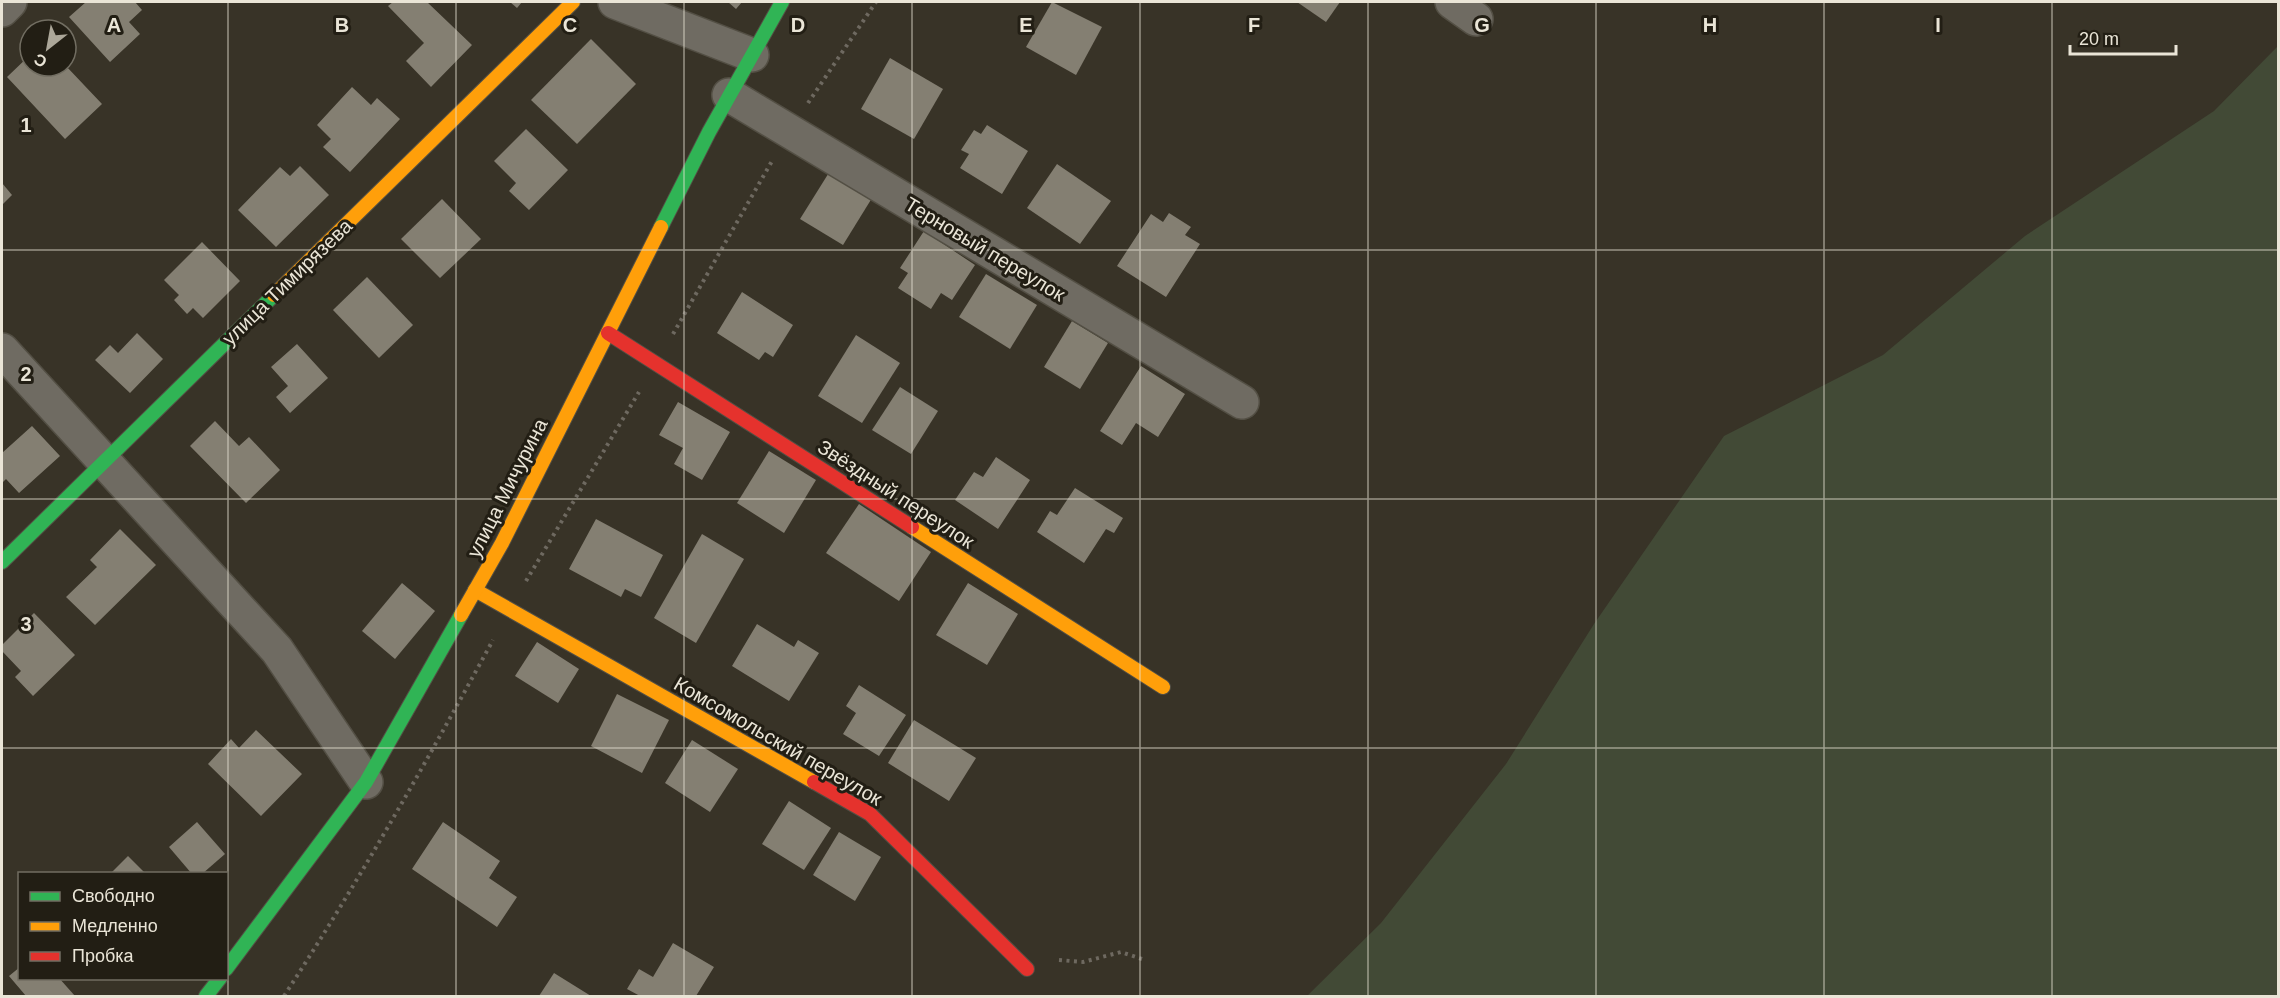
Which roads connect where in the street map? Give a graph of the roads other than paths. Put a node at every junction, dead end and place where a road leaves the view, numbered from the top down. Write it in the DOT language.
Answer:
graph roads {
  1 [pos="10,2"];
  2 [pos="573,2"];
  3 [pos="615,2"];
  4 [pos="782,2"];
  5 [pos="2,10"];
  6 [pos="753,54"];
  7 [pos="729,95"];
  8 [pos="608,333"];
  9 [pos="2,350"];
  10 [pos="1242,402"];
  11 [pos="104,461"];
  12 [pos="2,562"];
  13 [pos="475,590"];
  14 [pos="1163,687"];
  15 [pos="366,782"];
  16 [pos="228,966"];
  17 [pos="1025,967"];
  18 [pos="218,980"];
  19 [pos="206,996"];
  1 -- 5 [label="street"];
  2 -- 11 [label="street, улица Тимирязева"];
  3 -- 6 [label="street"];
  4 -- 6 [label="street, улица Мичурина"];
  6 -- 7 [label="street, улица Мичурина"];
  7 -- 8 [label="street, улица Мичурина"];
  7 -- 10 [label="street, Терновый переулок"];
  8 -- 13 [label="street, улица Мичурина"];
  8 -- 14 [label="street, Звёздный переулок"];
  9 -- 11 [label="street"];
  11 -- 12 [label="street, улица Тимирязева"];
  11 -- 15 [label="street"];
  13 -- 15 [label="street, улица Мичурина"];
  13 -- 17 [label="street, Комсомольский переулок"];
  15 -- 16 [label="street, улица Мичурина"];
  18 -- 19 [label="street"];
}
